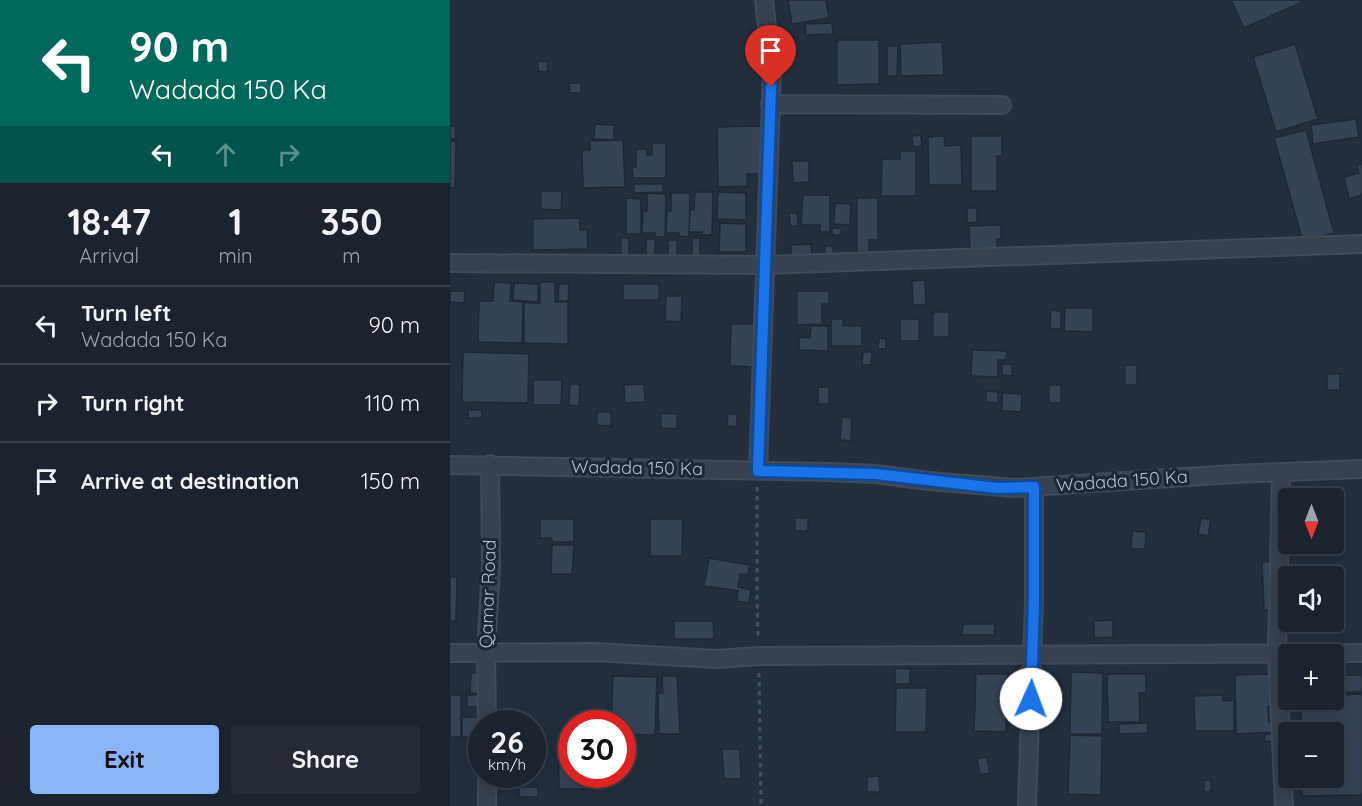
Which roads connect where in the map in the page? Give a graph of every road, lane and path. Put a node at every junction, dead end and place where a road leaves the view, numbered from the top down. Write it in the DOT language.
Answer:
graph roads {
  1 [pos="764,0"];
  2 [pos="770,104"];
  3 [pos="1002,105"];
  4 [pos="1362,244"];
  5 [pos="450,263"];
  6 [pos="764,265"];
  7 [pos="490,464"];
  8 [pos="450,465"];
  9 [pos="1362,469"];
  10 [pos="758,471"];
  11 [pos="1281,472"];
  12 [pos="1034,487"];
  13 [pos="1362,652"];
  14 [pos="450,653"];
  15 [pos="486,653"];
  16 [pos="1277,653"];
  17 [pos="1032,656"];
  18 [pos="487,710"];
  19 [pos="487,788"];
  20 [pos="487,806"];
  21 [pos="1027,806"];
  22 [pos="1284,806"];
  1 -- 2 [label="street"];
  2 -- 3 [label="street"];
  2 -- 6 [label="street"];
  4 -- 6 [label="street"];
  5 -- 6 [label="street"];
  6 -- 10 [label="street"];
  7 -- 8 [label="street, Wadada 150 Ka"];
  7 -- 10 [label="street, Wadada 150 Ka"];
  7 -- 15 [label="street, Qamar Road"];
  9 -- 11 [label="street, Wadada 150 Ka"];
  10 -- 12 [label="street, Wadada 150 Ka"];
  11 -- 12 [label="street, Wadada 150 Ka"];
  11 -- 16 [label="street"];
  12 -- 17 [label="street"];
  13 -- 16 [label="street"];
  14 -- 15 [label="street"];
  15 -- 17 [label="street"];
  15 -- 18 [label="street, Qamar Road"];
  16 -- 17 [label="street"];
  16 -- 22 [label="street"];
  17 -- 21 [label="street"];
  19 -- 20 [label="street"];
}
